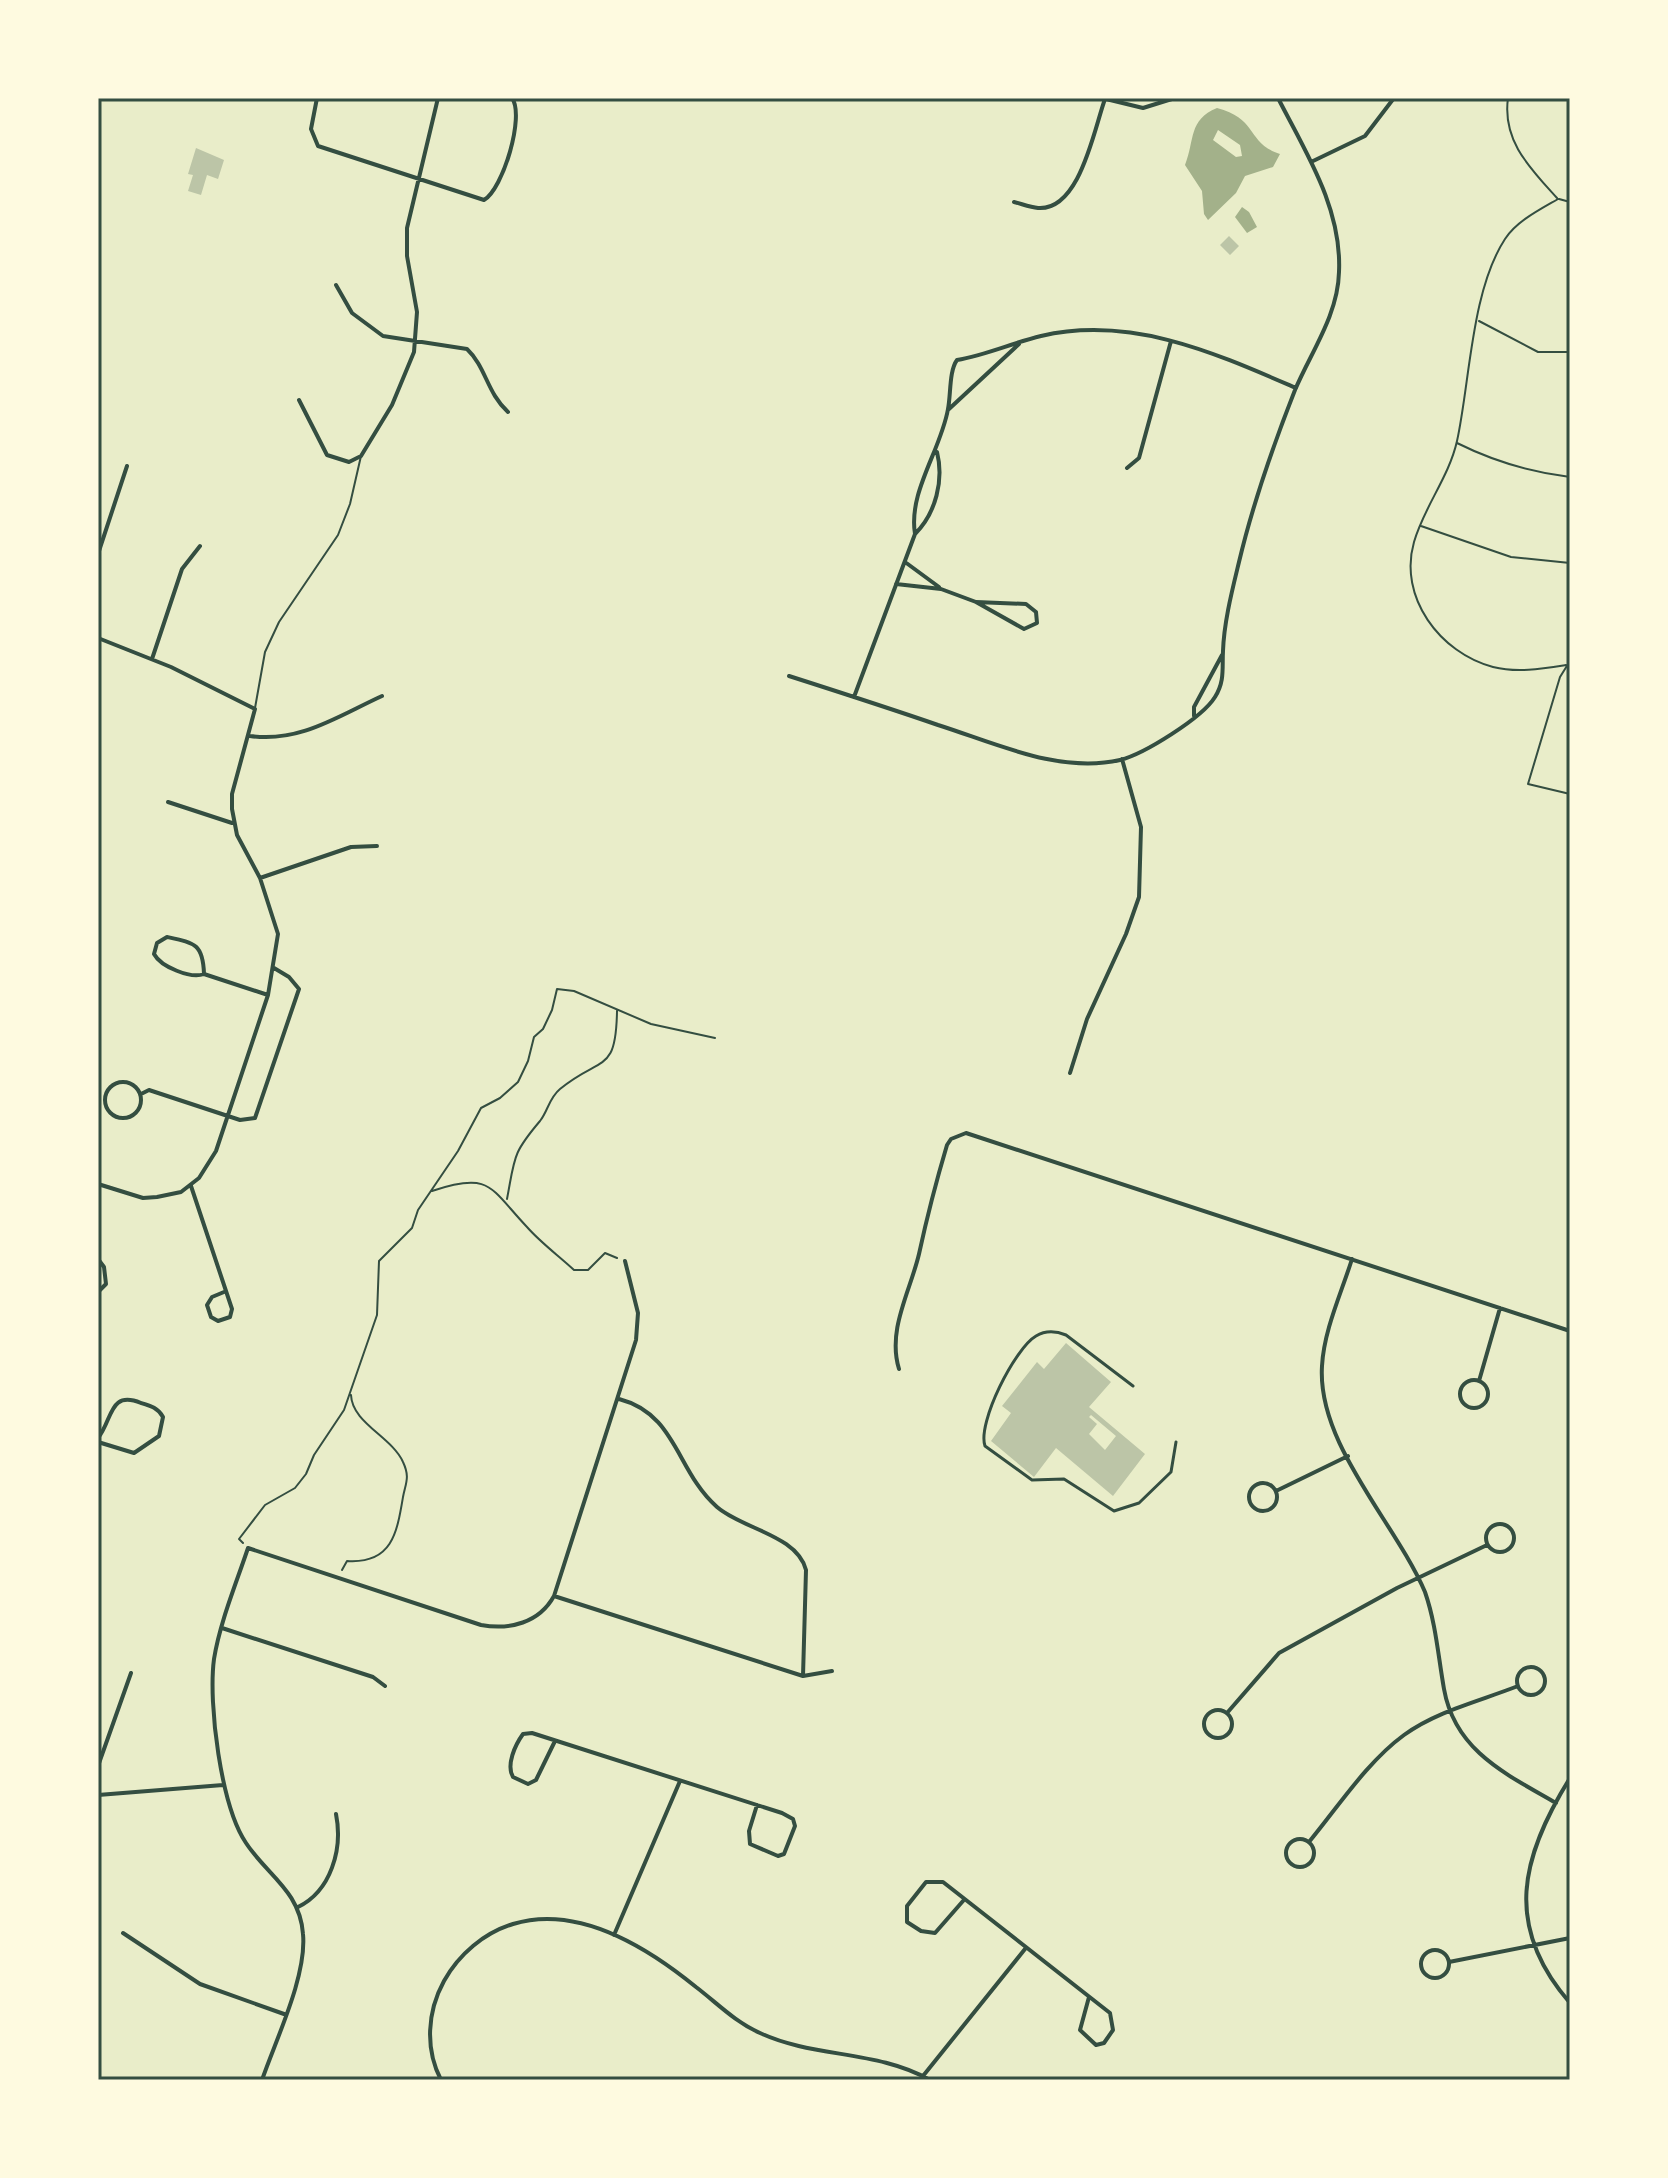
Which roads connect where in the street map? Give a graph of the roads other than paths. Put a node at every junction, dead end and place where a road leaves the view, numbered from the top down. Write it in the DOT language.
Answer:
graph roads {
  1 [pos="317,98"];
  2 [pos="438,98"];
  3 [pos="1104,98"];
  4 [pos="1175,98"];
  5 [pos="1278,98"];
  6 [pos="1394,98"];
  7 [pos="1508,98"];
  8 [pos="513,99"];
  9 [pos="1311,162"];
  10 [pos="417,178"];
  11 [pos="1558,199"];
  12 [pos="1014,202"];
  13 [pos="1570,202"];
  14 [pos="336,285"];
  15 [pos="1478,320"];
  16 [pos="1171,341"];
  17 [pos="1021,342"];
  18 [pos="415,343"];
  19 [pos="1570,352"];
  20 [pos="1296,388"];
  21 [pos="299,400"];
  22 [pos="948,411"];
  23 [pos="508,412"];
  24 [pos="1457,443"];
  25 [pos="937,452"];
  26 [pos="361,456"];
  27 [pos="127,466"];
  28 [pos="1127,468"];
  29 [pos="1570,477"];
  30 [pos="1420,525"];
  31 [pos="915,534"];
  32 [pos="200,546"];
  33 [pos="98,554"];
  34 [pos="904,562"];
  35 [pos="1570,563"];
  36 [pos="896,584"];
  37 [pos="941,589"];
  38 [pos="976,602"];
  39 [pos="98,638"];
  40 [pos="1222,655"];
  41 [pos="152,659"];
  42 [pos="1570,661"];
  43 [pos="1566,665"];
  44 [pos="1570,668"];
  45 [pos="789,676"];
  46 [pos="382,696"];
  47 [pos="854,697"];
  48 [pos="255,709"];
  49 [pos="1194,716"];
  50 [pos="250,736"];
  51 [pos="1122,759"];
  52 [pos="1570,794"];
  53 [pos="168,802"];
  54 [pos="232,823"];
  55 [pos="377,846"];
  56 [pos="260,878"];
  57 [pos="274,968"];
  58 [pos="204,974"];
  59 [pos="268,995"];
  60 [pos="1070,1073"];
  61 [pos="141,1094"];
  62 [pos="227,1114"];
  63 [pos="98,1184"];
  64 [pos="191,1186"];
  65 [pos="98,1259"];
  66 [pos="1352,1259"];
  67 [pos="625,1261"];
  68 [pos="98,1292"];
  69 [pos="224,1292"];
  70 [pos="1500,1308"];
  71 [pos="1570,1331"];
  72 [pos="899,1369"];
  73 [pos="1479,1381"];
  74 [pos="1133,1386"];
  75 [pos="618,1399"];
  76 [pos="98,1440"];
  77 [pos="1176,1442"];
  78 [pos="1348,1456"];
  79 [pos="1276,1491"];
  80 [pos="1487,1545"];
  81 [pos="1418,1577"];
  82 [pos="554,1596"];
  83 [pos="222,1628"];
  84 [pos="832,1671"];
  85 [pos="131,1673"];
  86 [pos="803,1676"];
  87 [pos="385,1686"];
  88 [pos="1518,1686"];
  89 [pos="1450,1712"];
  90 [pos="1227,1713"];
  91 [pos="555,1741"];
  92 [pos="98,1766"];
  93 [pos="1570,1778"];
  94 [pos="680,1781"];
  95 [pos="223,1785"];
  96 [pos="98,1795"];
  97 [pos="1556,1803"];
  98 [pos="757,1805"];
  99 [pos="336,1814"];
  100 [pos="1309,1842"];
  101 [pos="963,1901"];
  102 [pos="298,1907"];
  103 [pos="123,1933"];
  104 [pos="614,1935"];
  105 [pos="1570,1938"];
  106 [pos="1534,1944"];
  107 [pos="1025,1949"];
  108 [pos="1449,1962"];
  109 [pos="1089,1997"];
  110 [pos="1570,2003"];
  111 [pos="285,2014"];
  112 [pos="923,2076"];
  113 [pos="262,2080"];
  114 [pos="441,2080"];
  115 [pos="930,2080"];
  1 -- 10 [label="street"];
  2 -- 10 [label="street"];
  3 -- 4 [label="street"];
  3 -- 12 [label="street"];
  5 -- 9 [label="street"];
  6 -- 9 [label="street"];
  7 -- 11 [label="lane"];
  8 -- 10 [label="street"];
  9 -- 20 [label="street"];
  10 -- 18 [label="street"];
  11 -- 13 [label="lane"];
  11 -- 15 [label="lane"];
  14 -- 18 [label="street"];
  15 -- 19 [label="lane"];
  15 -- 24 [label="lane"];
  16 -- 17 [label="street"];
  16 -- 20 [label="street"];
  16 -- 28 [label="street"];
  17 -- 22 [label="street"];
  17 -- 22 [label="street"];
  18 -- 23 [label="street"];
  18 -- 26 [label="street"];
  20 -- 40 [label="street"];
  21 -- 26 [label="street"];
  22 -- 25 [label="street"];
  24 -- 29 [label="lane"];
  24 -- 30 [label="lane"];
  25 -- 31 [label="street"];
  25 -- 31 [label="street"];
  26 -- 48 [label="lane"];
  27 -- 33 [label="street"];
  30 -- 35 [label="lane"];
  30 -- 43 [label="lane"];
  31 -- 34 [label="street"];
  32 -- 41 [label="street"];
  34 -- 36 [label="street"];
  34 -- 37 [label="street"];
  36 -- 37 [label="street"];
  36 -- 47 [label="street"];
  37 -- 38 [label="street"];
  38 -- 38 [label="street"];
  39 -- 41 [label="street"];
  40 -- 49 [label="street"];
  40 -- 49 [label="street"];
  41 -- 48 [label="street"];
  42 -- 43 [label="lane"];
  43 -- 44 [label="lane"];
  43 -- 52 [label="lane"];
  45 -- 47 [label="street"];
  46 -- 50 [label="street"];
  47 -- 51 [label="street"];
  48 -- 50 [label="street"];
  49 -- 51 [label="street"];
  50 -- 54 [label="street"];
  51 -- 60 [label="street"];
  53 -- 54 [label="street"];
  54 -- 56 [label="street"];
  55 -- 56 [label="street"];
  56 -- 57 [label="street"];
  57 -- 59 [label="street"];
  57 -- 62 [label="street"];
  58 -- 58 [label="street"];
  58 -- 59 [label="street"];
  59 -- 62 [label="street"];
  61 -- 61 [label="street"];
  61 -- 62 [label="street"];
  62 -- 64 [label="street"];
  63 -- 64 [label="street"];
  64 -- 69 [label="street"];
  65 -- 68 [label="street"];
  66 -- 70 [label="street"];
  66 -- 72 [label="street"];
  66 -- 78 [label="street"];
  67 -- 75 [label="street"];
  69 -- 69 [label="street"];
  70 -- 71 [label="street"];
  70 -- 73 [label="street"];
  73 -- 73 [label="street"];
  74 -- 77 [label="street"];
  75 -- 82 [label="street"];
  75 -- 86 [label="street"];
  76 -- 76 [label="street"];
  78 -- 79 [label="street"];
  78 -- 81 [label="street"];
  79 -- 79 [label="street"];
  80 -- 80 [label="street"];
  80 -- 81 [label="street"];
  81 -- 89 [label="street"];
  81 -- 90 [label="street"];
  82 -- 83 [label="street"];
  82 -- 86 [label="street"];
  83 -- 87 [label="street"];
  83 -- 95 [label="street"];
  84 -- 86 [label="street"];
  85 -- 92 [label="street"];
  88 -- 88 [label="street"];
  88 -- 89 [label="street"];
  89 -- 97 [label="street"];
  89 -- 100 [label="street"];
  90 -- 90 [label="street"];
  91 -- 91 [label="street"];
  91 -- 94 [label="street"];
  93 -- 97 [label="street"];
  94 -- 98 [label="street"];
  94 -- 104 [label="street"];
  95 -- 96 [label="street"];
  95 -- 102 [label="street"];
  97 -- 106 [label="street"];
  98 -- 98 [label="street"];
  99 -- 102 [label="street"];
  100 -- 100 [label="street"];
  101 -- 101 [label="street"];
  101 -- 107 [label="street"];
  102 -- 111 [label="street"];
  103 -- 111 [label="street"];
  104 -- 112 [label="street"];
  104 -- 114 [label="street"];
  105 -- 106 [label="street"];
  106 -- 108 [label="street"];
  106 -- 110 [label="street"];
  107 -- 109 [label="street"];
  107 -- 112 [label="street"];
  108 -- 108 [label="street"];
  109 -- 109 [label="street"];
  111 -- 113 [label="street"];
  112 -- 115 [label="street"];
}
